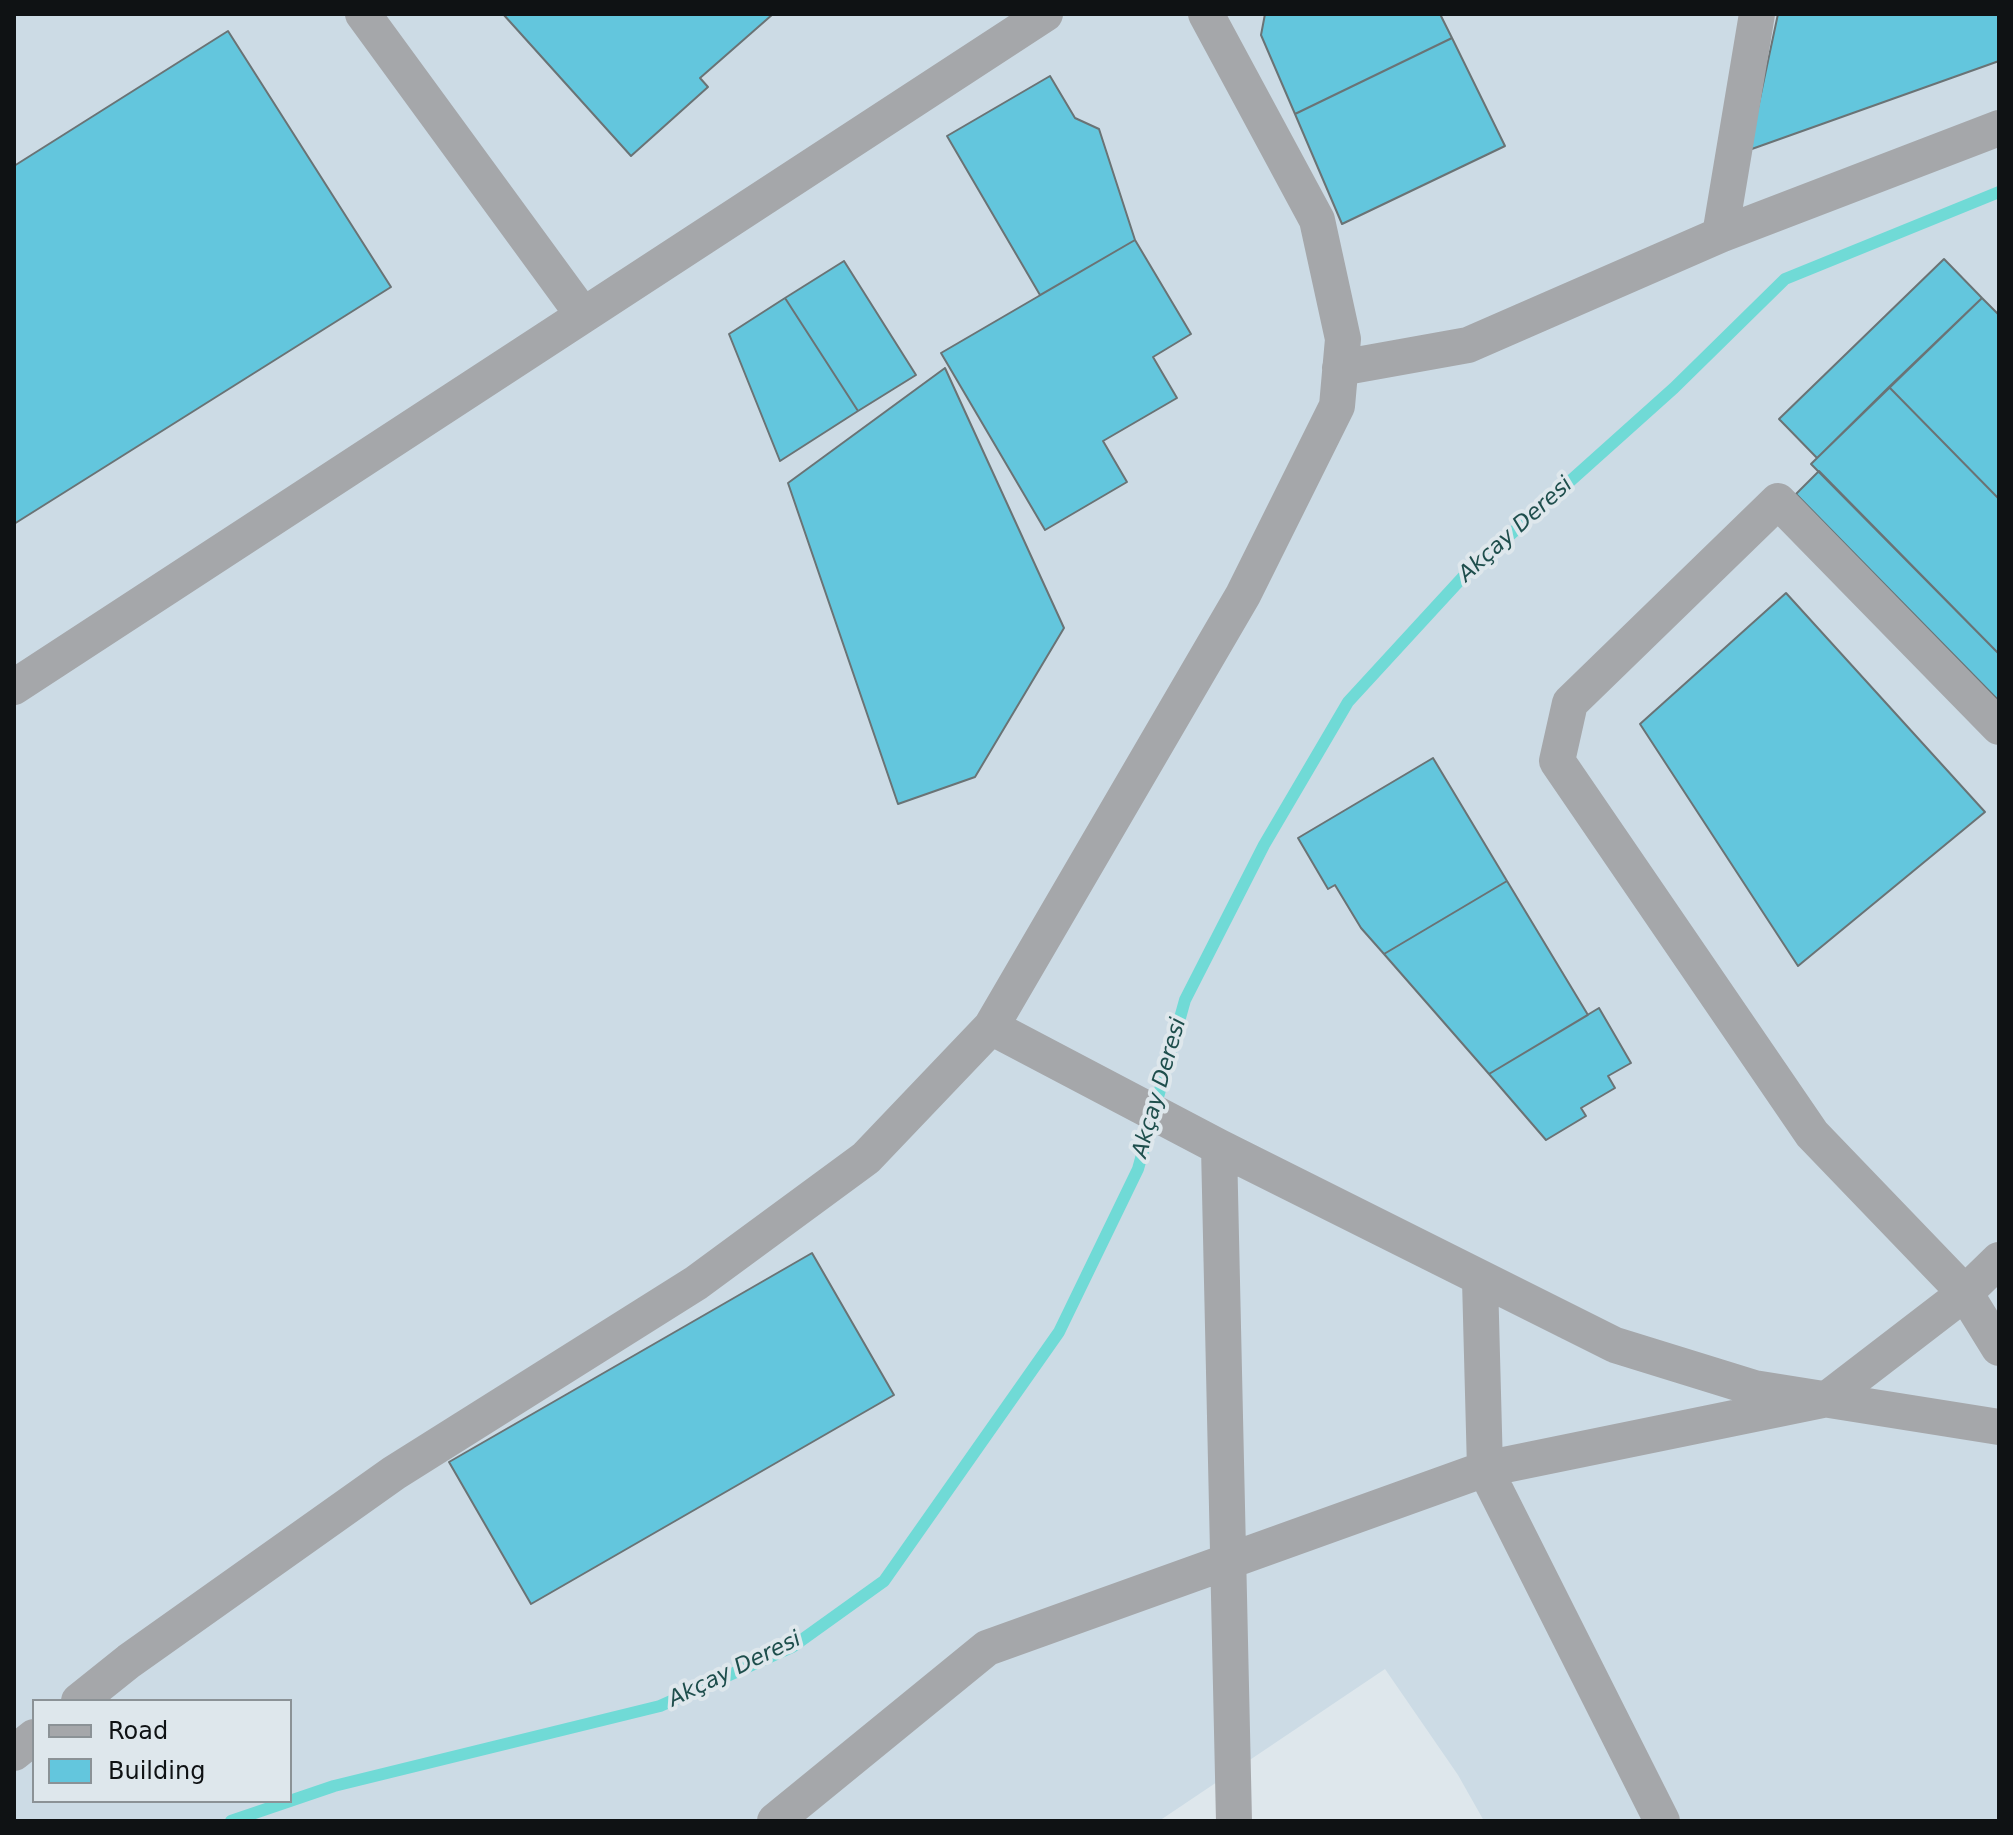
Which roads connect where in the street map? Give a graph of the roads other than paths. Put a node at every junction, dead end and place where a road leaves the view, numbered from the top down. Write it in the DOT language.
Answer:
graph roads {
  1 [pos="363,14"];
  2 [pos="1045,14"];
  3 [pos="1206,14"];
  4 [pos="1757,14"];
  5 [pos="1999,128"];
  6 [pos="1720,235"];
  7 [pos="583,315"];
  8 [pos="1340,368"];
  9 [pos="14,687"];
  10 [pos="1999,727"];
  11 [pos="991,1027"];
  12 [pos="1219,1147"];
  13 [pos="1999,1260"];
  14 [pos="1480,1280"];
  15 [pos="1965,1293"];
  16 [pos="1999,1348"];
  17 [pos="1827,1399"];
  18 [pos="1999,1427"];
  19 [pos="1485,1469"];
  20 [pos="1228,1561"];
  21 [pos="82,1699"];
  22 [pos="32,1739"];
  23 [pos="14,1753"];
  24 [pos="775,1821"];
  25 [pos="1234,1821"];
  26 [pos="1662,1821"];
  1 -- 7 [label="street"];
  2 -- 7 [label="street"];
  3 -- 8 [label="street"];
  4 -- 6 [label="street"];
  5 -- 6 [label="street"];
  6 -- 8 [label="street"];
  7 -- 9 [label="street"];
  8 -- 11 [label="street"];
  10 -- 15 [label="street"];
  11 -- 12 [label="street"];
  11 -- 21 [label="street"];
  12 -- 14 [label="street"];
  12 -- 20 [label="street"];
  13 -- 15 [label="street"];
  14 -- 17 [label="street"];
  14 -- 19 [label="street"];
  15 -- 16 [label="street"];
  15 -- 17 [label="street"];
  17 -- 18 [label="street"];
  17 -- 19 [label="street"];
  19 -- 20 [label="street"];
  19 -- 26 [label="street"];
  20 -- 24 [label="street"];
  20 -- 25 [label="street"];
  22 -- 23 [label="street"];
}
